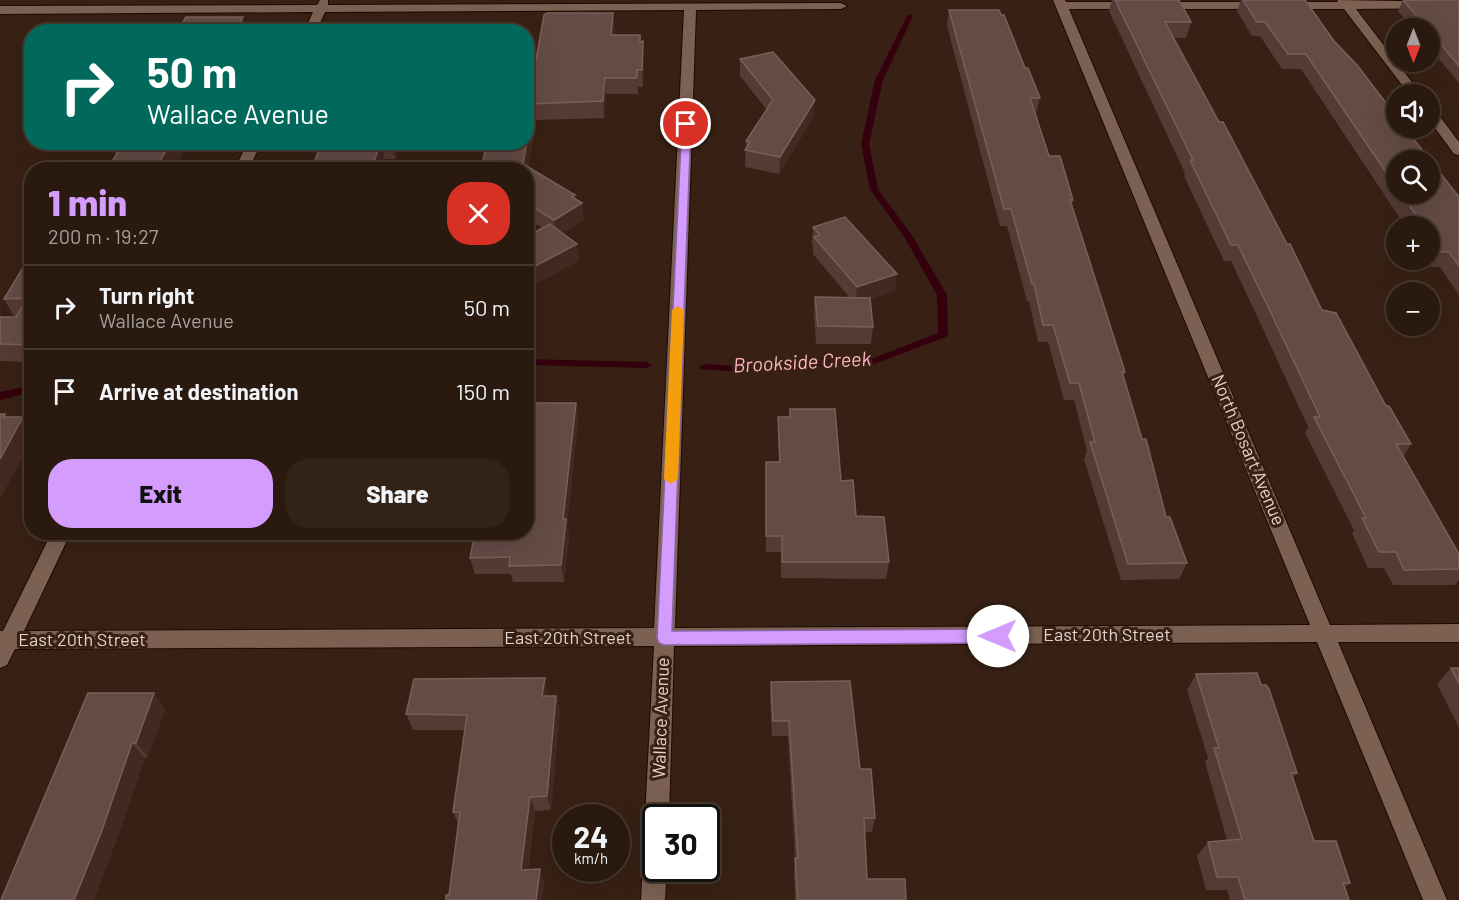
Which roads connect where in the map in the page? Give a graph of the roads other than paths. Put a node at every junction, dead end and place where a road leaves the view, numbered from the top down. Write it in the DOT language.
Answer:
graph roads {
  1 [pos="1060,3"];
  2 [pos="1345,3"];
  3 [pos="323,4"];
  4 [pos="1459,5"];
  5 [pos="841,6"];
  6 [pos="690,8"];
  7 [pos="0,10"];
  8 [pos="314,24"];
  9 [pos="1407,84"];
  10 [pos="1440,126"];
  11 [pos="1459,152"];
  12 [pos="59,540"];
  13 [pos="1325,633"];
  14 [pos="1459,633"];
  15 [pos="664,638"];
  16 [pos="5,640"];
  17 [pos="0,659"];
  18 [pos="658,804"];
  19 [pos="654,882"];
  20 [pos="653,900"];
  21 [pos="1435,900"];
  1 -- 2 [label="street"];
  1 -- 13 [label="street, North Bosart Avenue"];
  2 -- 4 [label="street"];
  2 -- 9 [label="street"];
  3 -- 6 [label="street"];
  3 -- 7 [label="street"];
  3 -- 8 [label="street"];
  5 -- 6 [label="street"];
  6 -- 15 [label="street, Wallace Avenue"];
  10 -- 11 [label="street"];
  12 -- 16 [label="street"];
  13 -- 14 [label="street, East 20th Street"];
  13 -- 15 [label="street, East 20th Street"];
  13 -- 21 [label="street, North Bosart Avenue"];
  15 -- 16 [label="street, East 20th Street"];
  15 -- 18 [label="street, Wallace Avenue"];
  16 -- 17 [label="street"];
  19 -- 20 [label="street"];
}
